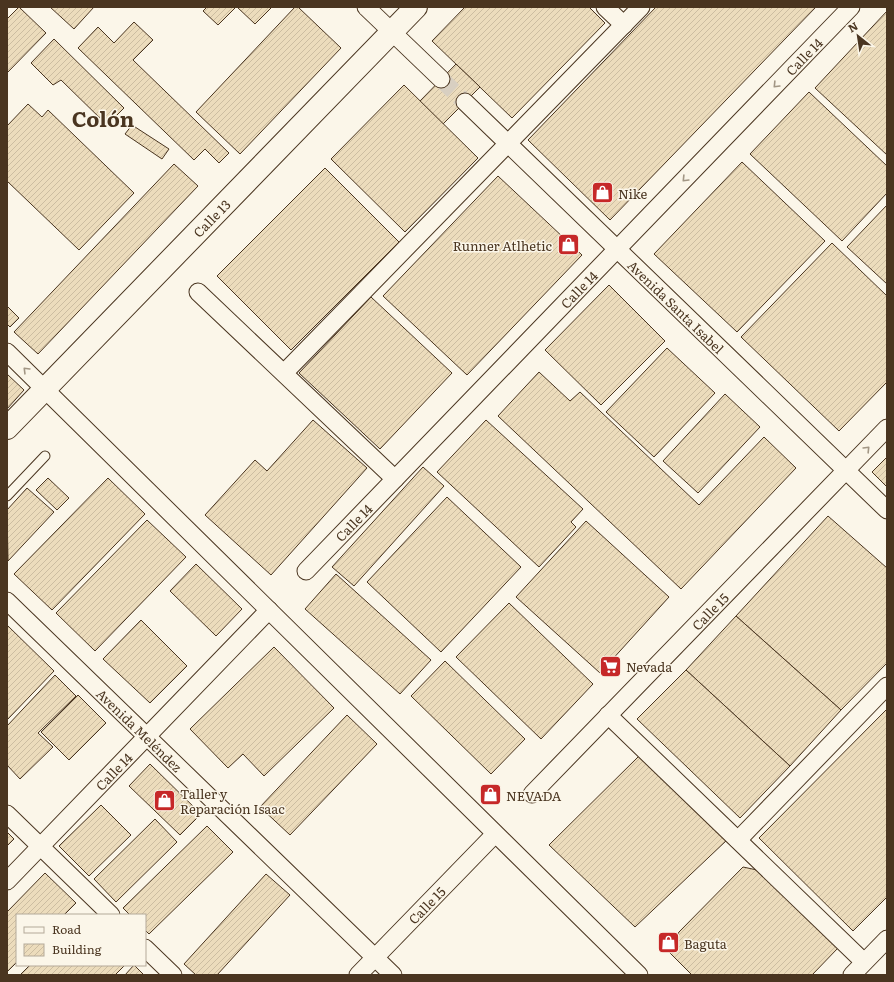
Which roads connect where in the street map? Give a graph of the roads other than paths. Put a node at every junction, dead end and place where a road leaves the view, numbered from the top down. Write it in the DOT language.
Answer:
graph roads {
  1 [pos="366,7"];
  2 [pos="416,7"];
  3 [pos="605,7"];
  4 [pos="641,7"];
  5 [pos="851,7"];
  6 [pos="624,24"];
  7 [pos="392,32"];
  8 [pos="441,79"];
  9 [pos="465,102"];
  10 [pos="508,144"];
  11 [pos="617,250"];
  12 [pos="198,292"];
  13 [pos="7,352"];
  14 [pos="284,373"];
  15 [pos="45,389"];
  16 [pos="7,428"];
  17 [pos="887,428"];
  18 [pos="45,456"];
  19 [pos="846,471"];
  20 [pos="395,479"];
  21 [pos="7,496"];
  22 [pos="887,510"];
  23 [pos="306,571"];
  24 [pos="7,601"];
  25 [pos="269,610"];
  26 [pos="887,686"];
  27 [pos="608,715"];
  28 [pos="146,737"];
  29 [pos="532,794"];
  30 [pos="7,814"];
  31 [pos="495,834"];
  32 [pos="738,840"];
  33 [pos="41,846"];
  34 [pos="7,881"];
  35 [pos="110,914"];
  36 [pos="887,939"];
  37 [pos="146,949"];
  38 [pos="375,958"];
  39 [pos="864,962"];
  40 [pos="173,975"];
  41 [pos="358,975"];
  42 [pos="393,975"];
  43 [pos="639,975"];
  44 [pos="852,975"];
  1 -- 7 [label="street"];
  2 -- 7 [label="main road, Calle 13"];
  3 -- 6 [label="street"];
  4 -- 6 [label="street"];
  5 -- 11 [label="street, Calle 14, one-way"];
  6 -- 10 [label="street"];
  7 -- 8 [label="street"];
  7 -- 15 [label="main road, Calle 13"];
  9 -- 10 [label="street, Avenida Santa Isabel"];
  10 -- 11 [label="street, Avenida Santa Isabel"];
  10 -- 14 [label="street"];
  11 -- 19 [label="street, Avenida Santa Isabel"];
  11 -- 20 [label="street, Calle 14"];
  12 -- 14 [label="street"];
  15 -- 13 [label="street, one-way"];
  14 -- 20 [label="street"];
  15 -- 16 [label="main road, Calle 13"];
  15 -- 25 [label="street"];
  19 -- 17 [label="street, Calle 15, one-way"];
  18 -- 21 [label="lane"];
  19 -- 22 [label="street, Avenida Santa Isabel"];
  19 -- 27 [label="street, Calle 15"];
  20 -- 23 [label="street, Calle 14"];
  24 -- 28 [label="street, Avenida Meléndez"];
  25 -- 28 [label="street, Calle 14"];
  25 -- 31 [label="street"];
  26 -- 32 [label="street"];
  27 -- 29 [label="street, Calle 15"];
  27 -- 32 [label="street"];
  28 -- 33 [label="street, Calle 14"];
  28 -- 38 [label="street, Avenida Meléndez"];
  30 -- 33 [label="street"];
  31 -- 38 [label="street, Calle 15"];
  31 -- 43 [label="street"];
  32 -- 39 [label="street"];
  33 -- 34 [label="street, Calle 14"];
  33 -- 35 [label="street"];
  36 -- 39 [label="street"];
  37 -- 40 [label="street"];
  38 -- 41 [label="street, Calle 15"];
  38 -- 42 [label="street, Avenida Meléndez"];
  39 -- 44 [label="street"];
}
